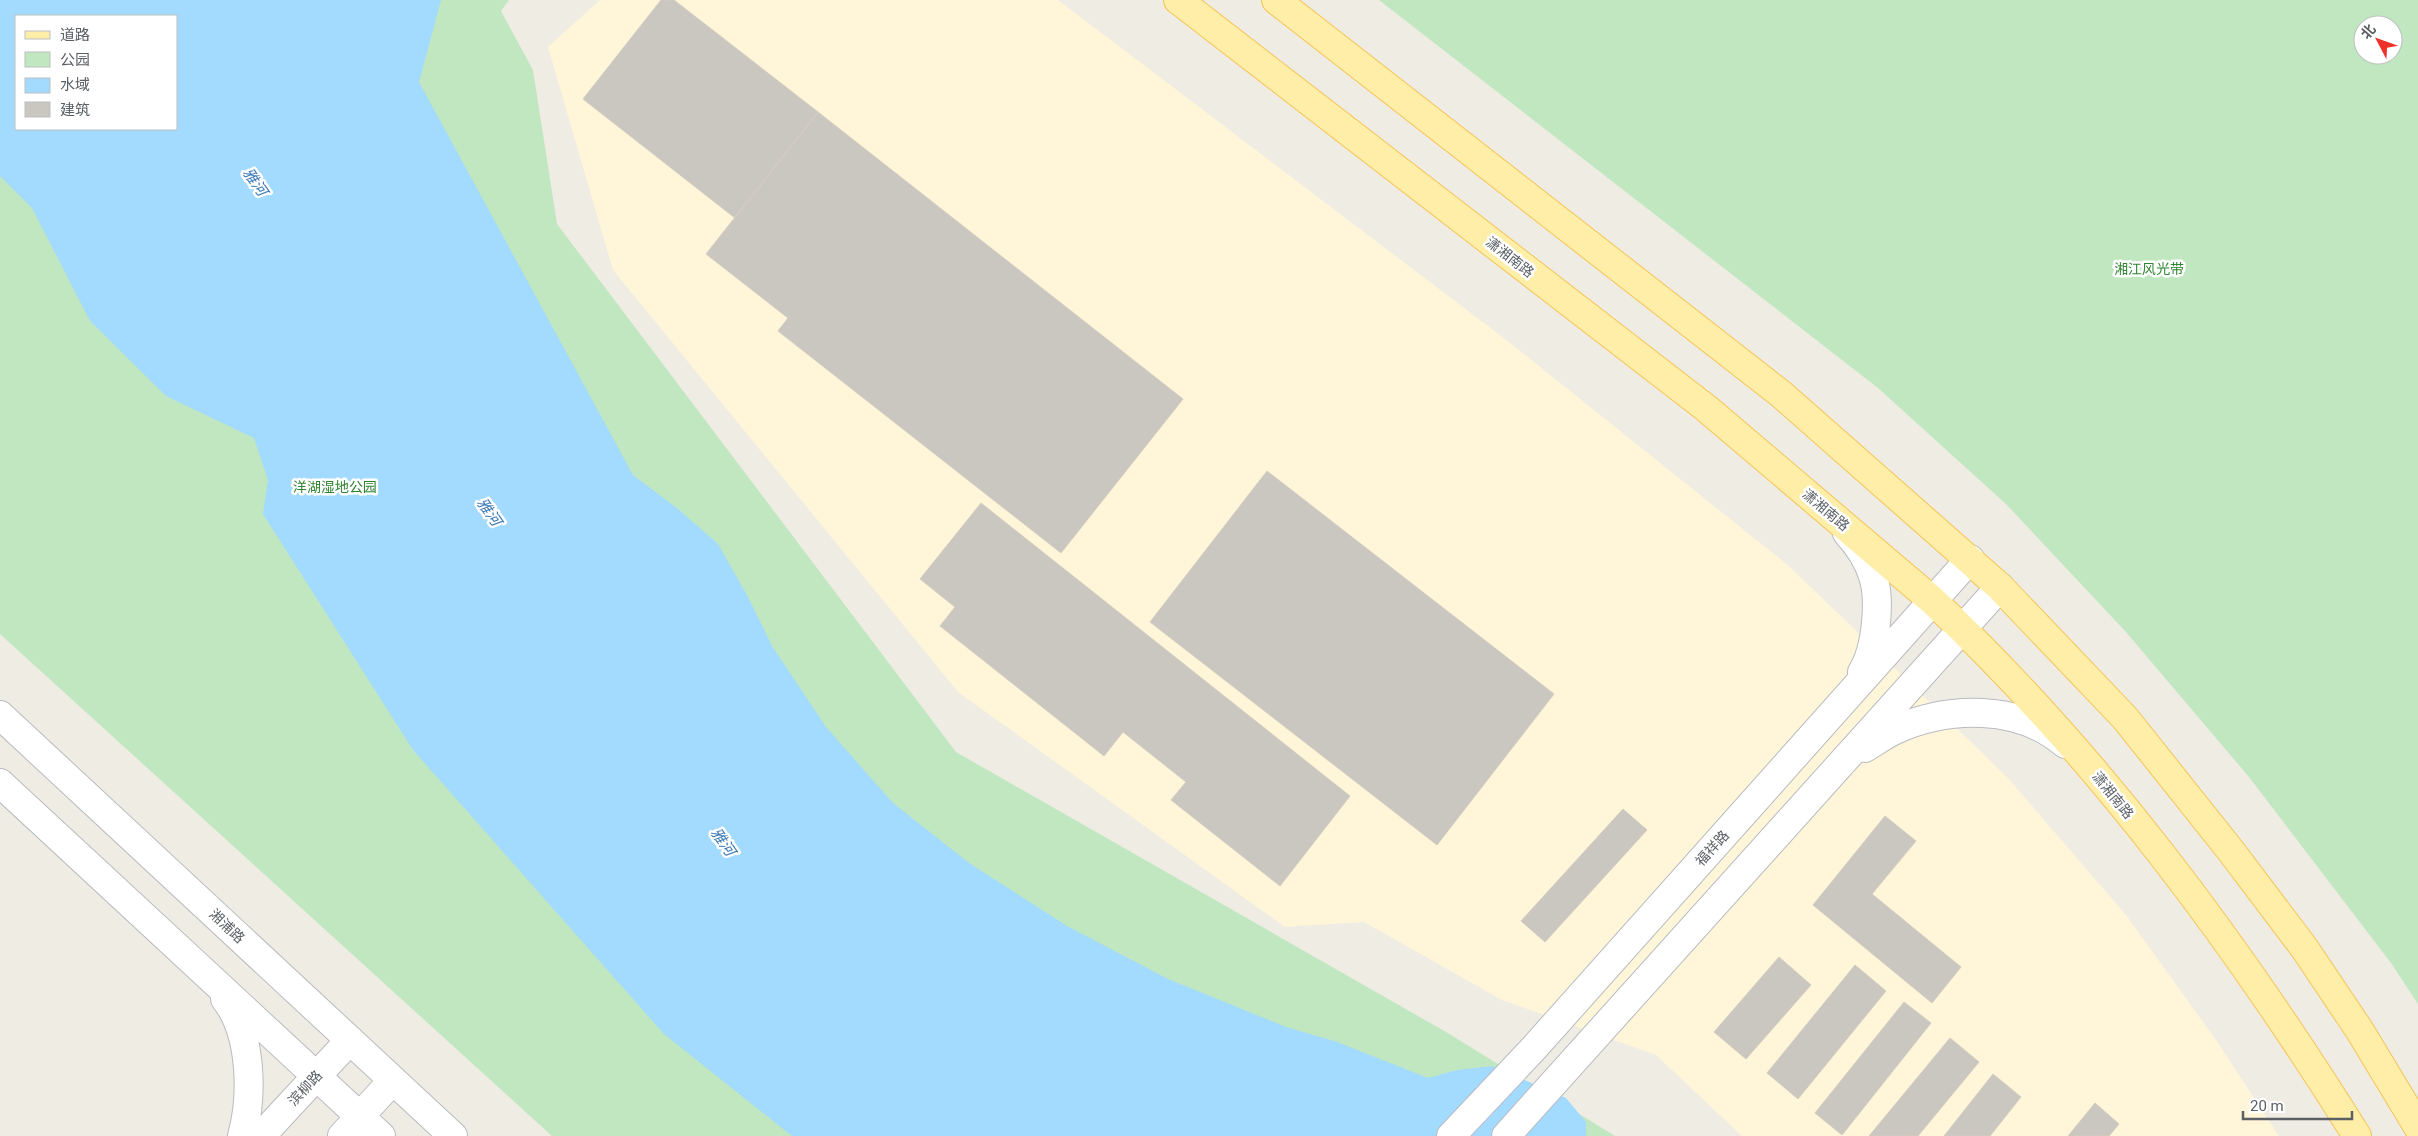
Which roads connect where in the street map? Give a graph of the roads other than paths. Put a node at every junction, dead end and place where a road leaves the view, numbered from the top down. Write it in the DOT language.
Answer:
graph roads {
  1 [pos="1178,0"];
  2 [pos="1276,0"];
  3 [pos="1833,516"];
  4 [pos="1970,559"];
  5 [pos="2000,587"];
  6 [pos="1933,601"];
  7 [pos="1962,628"];
  8 [pos="1842,703"];
  9 [pos="0,715"];
  10 [pos="2085,762"];
  11 [pos="0,783"];
  12 [pos="1817,790"];
  13 [pos="204,973"];
  14 [pos="350,1040"];
  15 [pos="316,1076"];
  16 [pos="393,1080"];
  17 [pos="360,1116"];
  18 [pos="2418,1127"];
  19 [pos="242,1136"];
  20 [pos="261,1136"];
  21 [pos="342,1136"];
  22 [pos="382,1136"];
  23 [pos="453,1136"];
  24 [pos="1451,1136"];
  25 [pos="1506,1136"];
  26 [pos="2357,1136"];
  1 -- 3 [label="main road, 潇湘南路"];
  2 -- 4 [label="main road"];
  3 -- 6 [label="main road, 潇湘南路"];
  3 -- 8 [label="main road"];
  4 -- 5 [label="main road"];
  4 -- 6 [label="main road, 福祥路"];
  5 -- 7 [label="main road"];
  5 -- 18 [label="main road"];
  6 -- 7 [label="main road, 潇湘南路"];
  6 -- 8 [label="main road, 福祥路"];
  7 -- 10 [label="main road, 潇湘南路"];
  7 -- 12 [label="main road"];
  8 -- 24 [label="main road, 福祥路"];
  9 -- 14 [label="main road, 湘浦路"];
  10 -- 12 [label="main road"];
  10 -- 26 [label="main road, 潇湘南路"];
  11 -- 13 [label="main road"];
  12 -- 25 [label="main road"];
  13 -- 15 [label="main road"];
  13 -- 19 [label="main road"];
  14 -- 15 [label="main road, 滨柳路"];
  14 -- 16 [label="main road, 湘浦路"];
  15 -- 17 [label="main road"];
  15 -- 20 [label="main road, 滨柳路"];
  16 -- 17 [label="main road"];
  16 -- 23 [label="main road, 湘浦路"];
  17 -- 21 [label="main road"];
  17 -- 22 [label="main road"];
}
